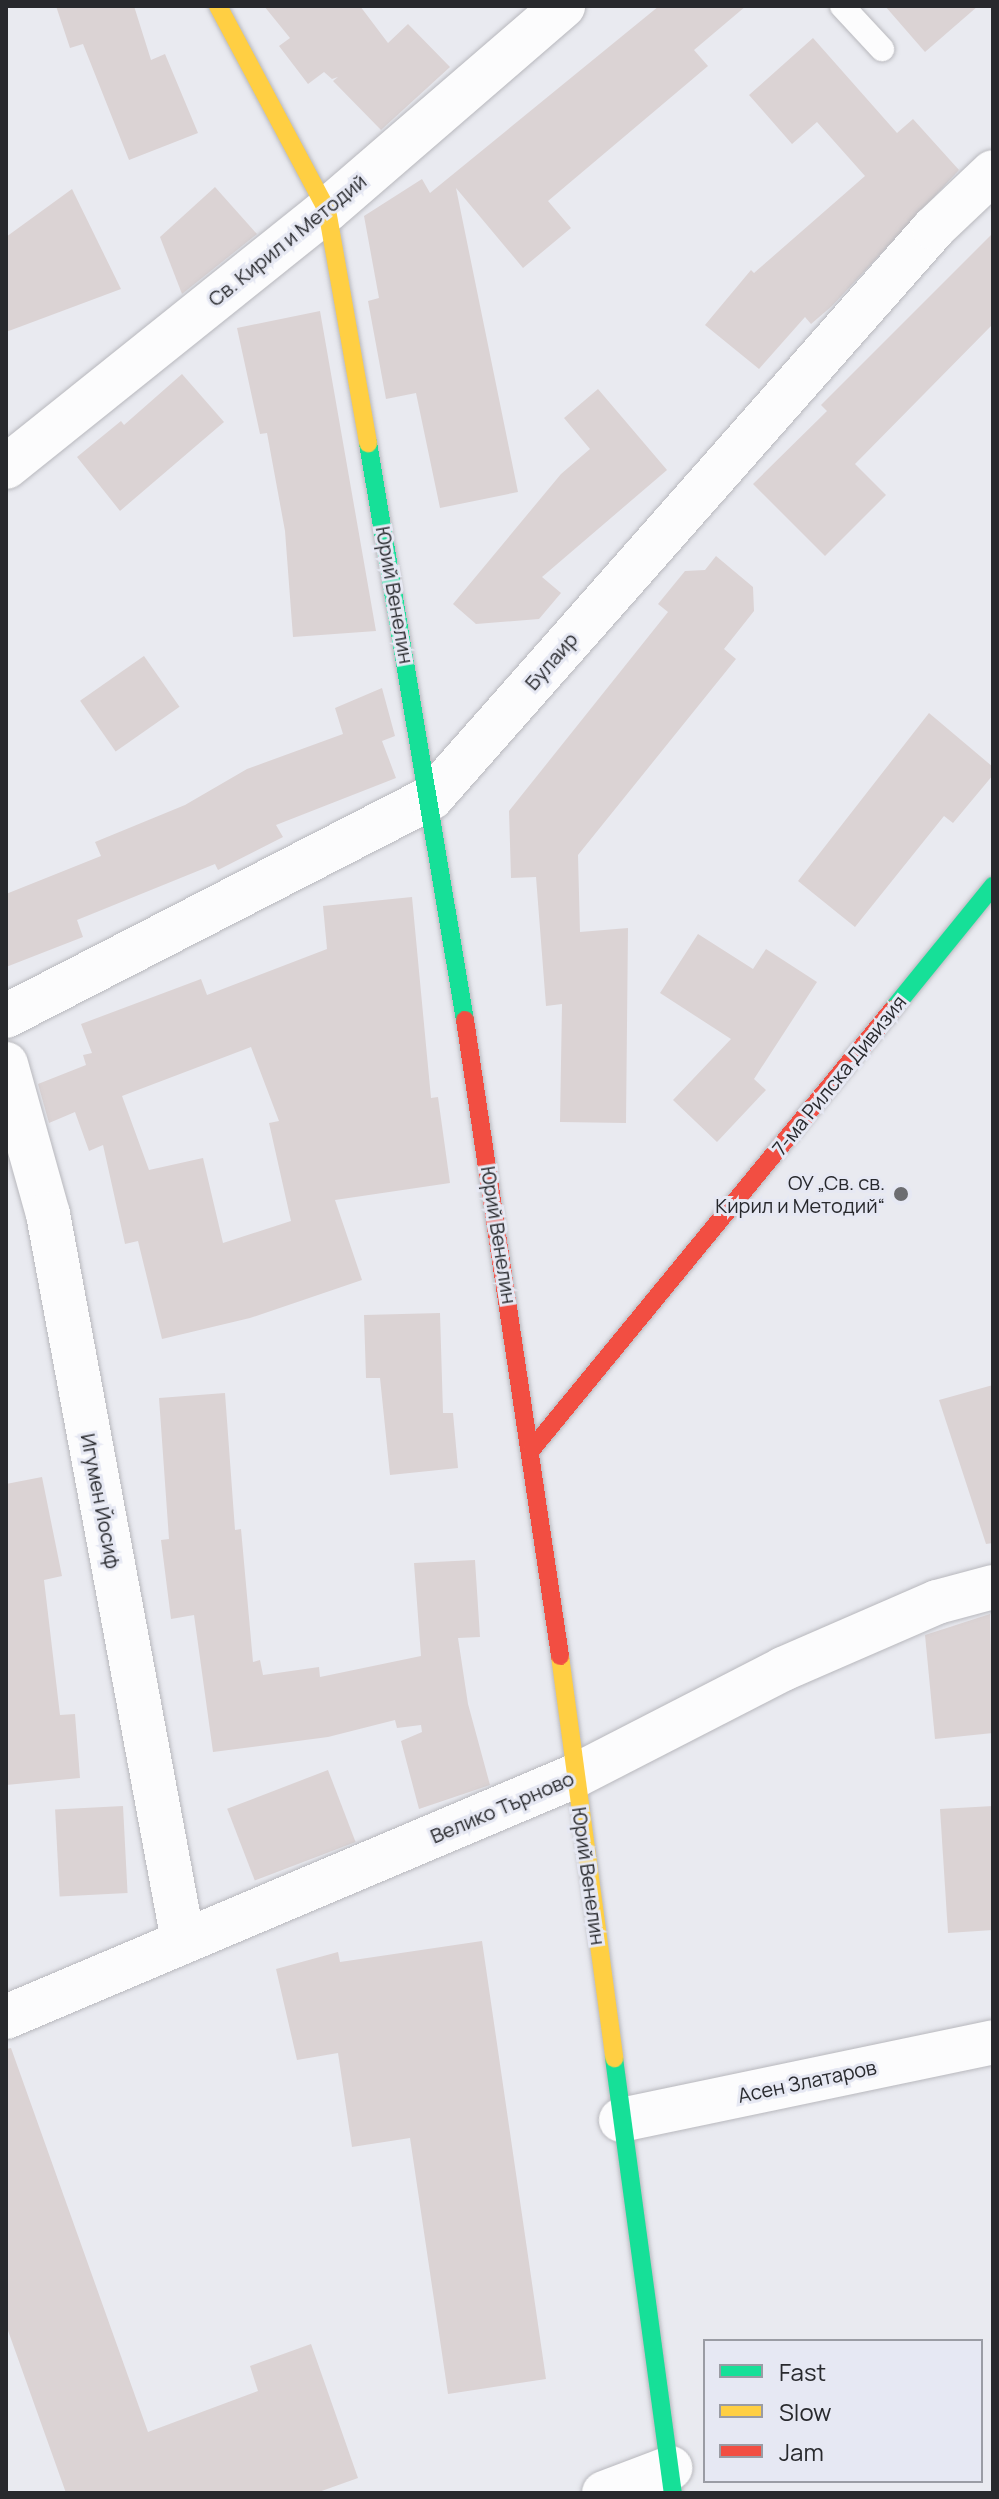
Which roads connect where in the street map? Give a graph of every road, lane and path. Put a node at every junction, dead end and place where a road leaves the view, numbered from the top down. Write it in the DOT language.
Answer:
graph roads {
  1 [pos="218,6"];
  2 [pos="563,6"];
  3 [pos="842,6"];
  4 [pos="882,49"];
  5 [pos="993,172"];
  6 [pos="327,210"];
  7 [pos="6,467"];
  8 [pos="431,798"];
  9 [pos="993,886"];
  10 [pos="6,1016"];
  11 [pos="6,1064"];
  12 [pos="532,1449"];
  13 [pos="993,1587"];
  14 [pos="575,1776"];
  15 [pos="183,1941"];
  16 [pos="6,2017"];
  17 [pos="993,2042"];
  18 [pos="621,2120"];
  19 [pos="672,2480"];
  20 [pos="604,2493"];
  1 -- 6 [label="street, Юрий Венелин"];
  2 -- 6 [label="street, Св. Кирил и Методий"];
  3 -- 4 [label="lane"];
  5 -- 8 [label="street, Булаир"];
  6 -- 7 [label="street, Св. Кирил и Методий"];
  6 -- 8 [label="street, Юрий Венелин"];
  8 -- 10 [label="street, Булаир"];
  8 -- 12 [label="street, Юрий Венелин"];
  9 -- 12 [label="street, 7-ма Рилска Дивизия"];
  11 -- 15 [label="street, Игумен Йосиф"];
  12 -- 14 [label="street, Юрий Венелин"];
  13 -- 14 [label="street, Велико Търново"];
  14 -- 15 [label="street, Велико Търново"];
  14 -- 18 [label="street, Юрий Венелин"];
  15 -- 16 [label="street, Велико Търново"];
  17 -- 18 [label="street, Асен Златаров"];
  18 -- 19 [label="street, Юрий Венелин"];
  19 -- 20 [label="street"];
}
